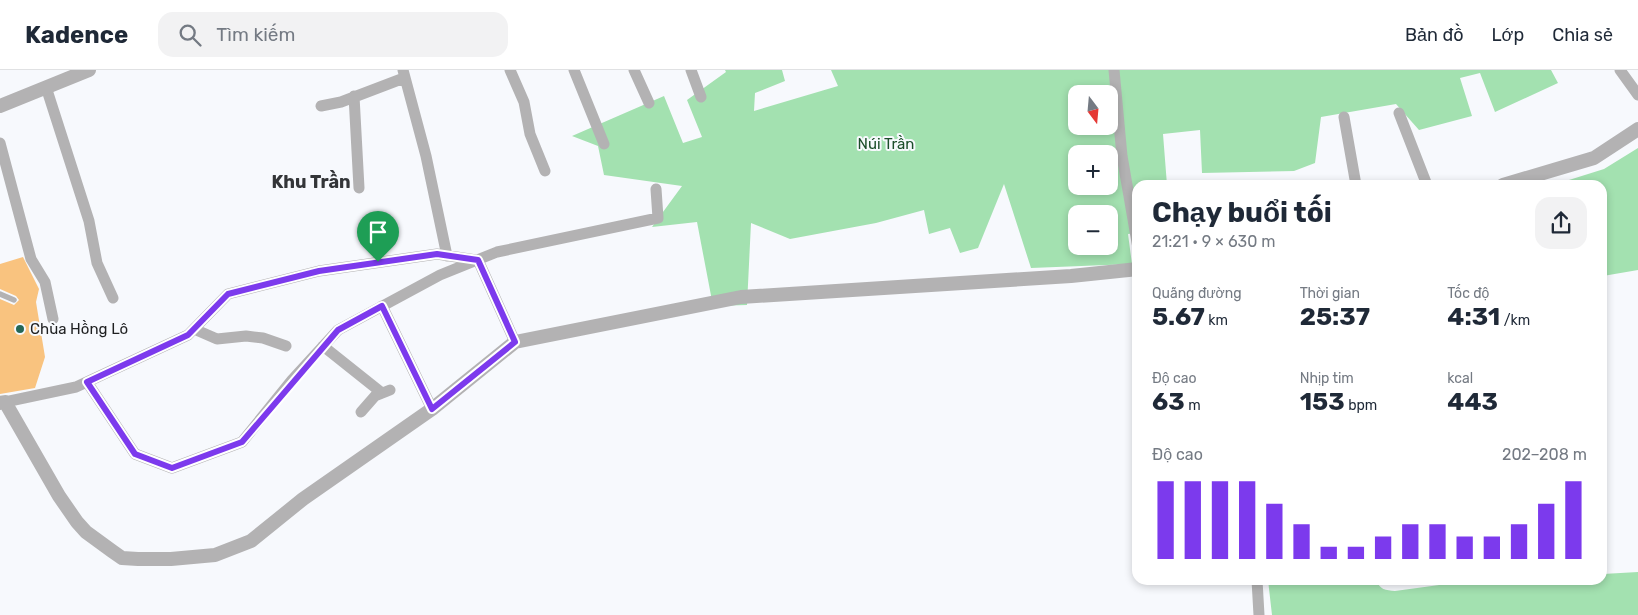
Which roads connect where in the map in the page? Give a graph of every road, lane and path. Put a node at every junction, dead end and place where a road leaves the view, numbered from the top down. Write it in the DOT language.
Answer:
graph roads {
  1 [pos="89,70"];
  2 [pos="510,70"];
  3 [pos="574,70"];
  4 [pos="634,70"];
  5 [pos="691,70"];
  6 [pos="1114,70"];
  7 [pos="1620,70"];
  8 [pos="404,74"];
  9 [pos="46,87"];
  10 [pos="1638,95"];
  11 [pos="354,96"];
  12 [pos="701,97"];
  13 [pos="649,103"];
  14 [pos="0,106"];
  15 [pos="321,106"];
  16 [pos="1399,113"];
  17 [pos="1344,117"];
  18 [pos="1638,129"];
  19 [pos="0,143"];
  20 [pos="604,144"];
  21 [pos="545,171"];
  22 [pos="1355,180"];
  23 [pos="1425,180"];
  24 [pos="1520,180"];
  25 [pos="359,188"];
  26 [pos="656,189"];
  27 [pos="1132,214"];
  28 [pos="447,256"];
  29 [pos="478,260"];
  30 [pos="1132,270"];
  31 [pos="0,294"];
  32 [pos="113,298"];
  33 [pos="14,300"];
  34 [pos="382,306"];
  35 [pos="53,319"];
  36 [pos="194,328"];
  37 [pos="515,342"];
  38 [pos="286,346"];
  39 [pos="323,346"];
  40 [pos="87,382"];
  41 [pos="2,402"];
  42 [pos="432,409"];
  43 [pos="361,412"];
  44 [pos="1257,585"];
  45 [pos="1259,615"];
  1 -- 9 [label="street"];
  2 -- 21 [label="street"];
  3 -- 20 [label="street"];
  4 -- 13 [label="street"];
  5 -- 12 [label="street"];
  6 -- 27 [label="street"];
  7 -- 10 [label="street"];
  8 -- 11 [label="street"];
  8 -- 28 [label="street"];
  9 -- 14 [label="street"];
  9 -- 32 [label="street"];
  11 -- 15 [label="street"];
  11 -- 25 [label="street"];
  16 -- 23 [label="street"];
  17 -- 22 [label="street"];
  18 -- 24 [label="street"];
  19 -- 35 [label="street"];
  26 -- 29 [label="street"];
  28 -- 29 [label="street"];
  28 -- 36 [label="street"];
  29 -- 34 [label="street"];
  29 -- 37 [label="street"];
  30 -- 37 [label="street"];
  31 -- 33 [label="lane"];
  34 -- 39 [label="street"];
  34 -- 42 [label="street"];
  36 -- 38 [label="street"];
  36 -- 40 [label="street"];
  37 -- 42 [label="street"];
  39 -- 40 [label="street"];
  39 -- 43 [label="street"];
  40 -- 41 [label="street"];
  41 -- 42 [label="street"];
  44 -- 45 [label="street"];
}
